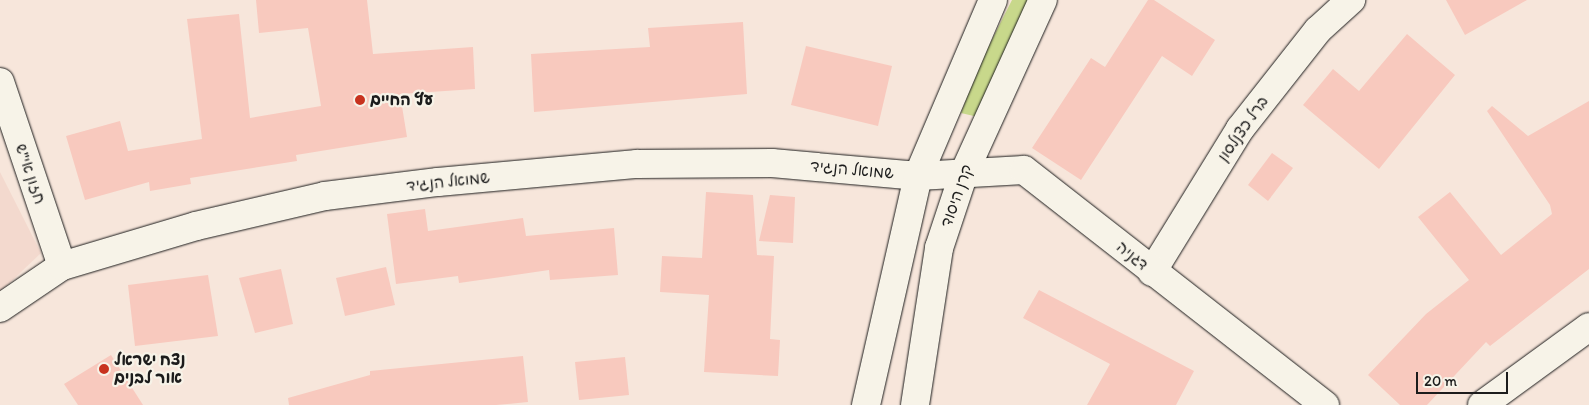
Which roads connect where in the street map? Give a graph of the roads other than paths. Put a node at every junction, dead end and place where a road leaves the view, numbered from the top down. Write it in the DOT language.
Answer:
graph roads {
  1 [pos="993,0"];
  2 [pos="1043,0"];
  3 [pos="1351,0"];
  4 [pos="0,82"];
  5 [pos="964,173"];
  6 [pos="918,176"];
  7 [pos="62,266"];
  8 [pos="1152,272"];
  9 [pos="0,308"];
  10 [pos="1589,327"];
  11 [pos="866,405"];
  12 [pos="915,405"];
  13 [pos="1325,405"];
  14 [pos="1482,405"];
  1 -- 6 [label="street"];
  2 -- 5 [label="street, קרן היסוד"];
  3 -- 8 [label="street, ברל כצנלסון"];
  4 -- 7 [label="street, חזון אי\"ש"];
  5 -- 6 [label="street, דגניה"];
  5 -- 8 [label="street, דגניה"];
  5 -- 12 [label="street, קרן היסוד"];
  6 -- 7 [label="street, שמואל הנגיד"];
  6 -- 11 [label="street"];
  7 -- 9 [label="street, שמואל הנגיד"];
  8 -- 13 [label="street, דגניה"];
  10 -- 14 [label="street"];
}
